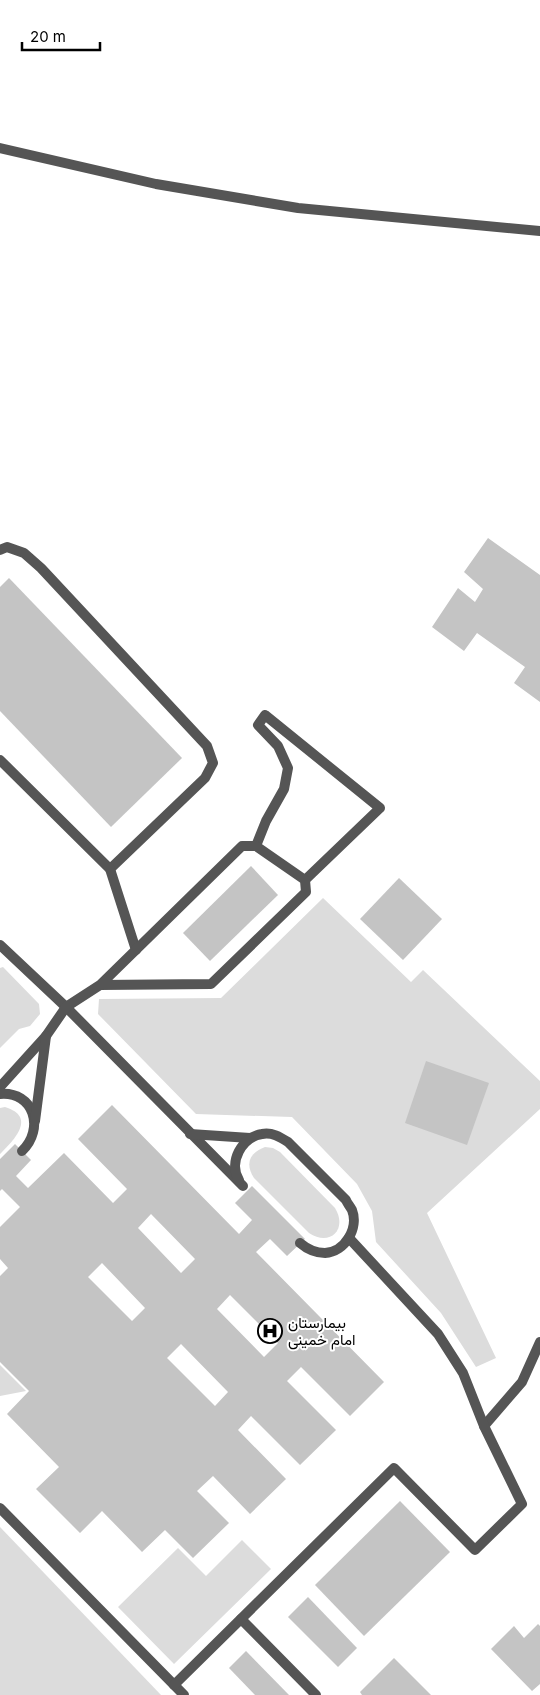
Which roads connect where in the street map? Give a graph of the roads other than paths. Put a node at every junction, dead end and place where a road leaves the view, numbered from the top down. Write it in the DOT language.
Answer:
graph roads {
  1 [pos="0,148"];
  2 [pos="540,231"];
  3 [pos="0,550"];
  4 [pos="0,760"];
  5 [pos="256,846"];
  6 [pos="110,869"];
  7 [pos="306,880"];
  8 [pos="0,945"];
  9 [pos="136,950"];
  10 [pos="100,985"];
  11 [pos="66,1007"];
  12 [pos="46,1036"];
  13 [pos="0,1087"];
  14 [pos="0,1094"];
  15 [pos="35,1121"];
  16 [pos="190,1134"];
  17 [pos="250,1138"];
  18 [pos="22,1151"];
  19 [pos="349,1238"];
  20 [pos="300,1243"];
  21 [pos="540,1342"];
  22 [pos="484,1426"];
  23 [pos="0,1508"];
  24 [pos="241,1619"];
  25 [pos="174,1685"];
  26 [pos="184,1695"];
  27 [pos="316,1695"];
  1 -- 2 [label="street"];
  3 -- 6 [label="street"];
  4 -- 6 [label="street"];
  5 -- 7 [label="street"];
  5 -- 7 [label="street"];
  5 -- 9 [label="street"];
  6 -- 9 [label="street"];
  7 -- 10 [label="street"];
  8 -- 11 [label="street"];
  9 -- 10 [label="street"];
  10 -- 11 [label="street"];
  11 -- 12 [label="street"];
  11 -- 16 [label="street"];
  12 -- 13 [label="street"];
  12 -- 15 [label="street"];
  14 -- 15 [label="street"];
  15 -- 18 [label="street"];
  16 -- 17 [label="street"];
  16 -- 17 [label="street"];
  17 -- 19 [label="street"];
  19 -- 20 [label="street"];
  19 -- 22 [label="street"];
  21 -- 22 [label="street"];
  22 -- 24 [label="street"];
  23 -- 25 [label="street"];
  24 -- 25 [label="street"];
  24 -- 27 [label="street"];
  25 -- 26 [label="street"];
}
